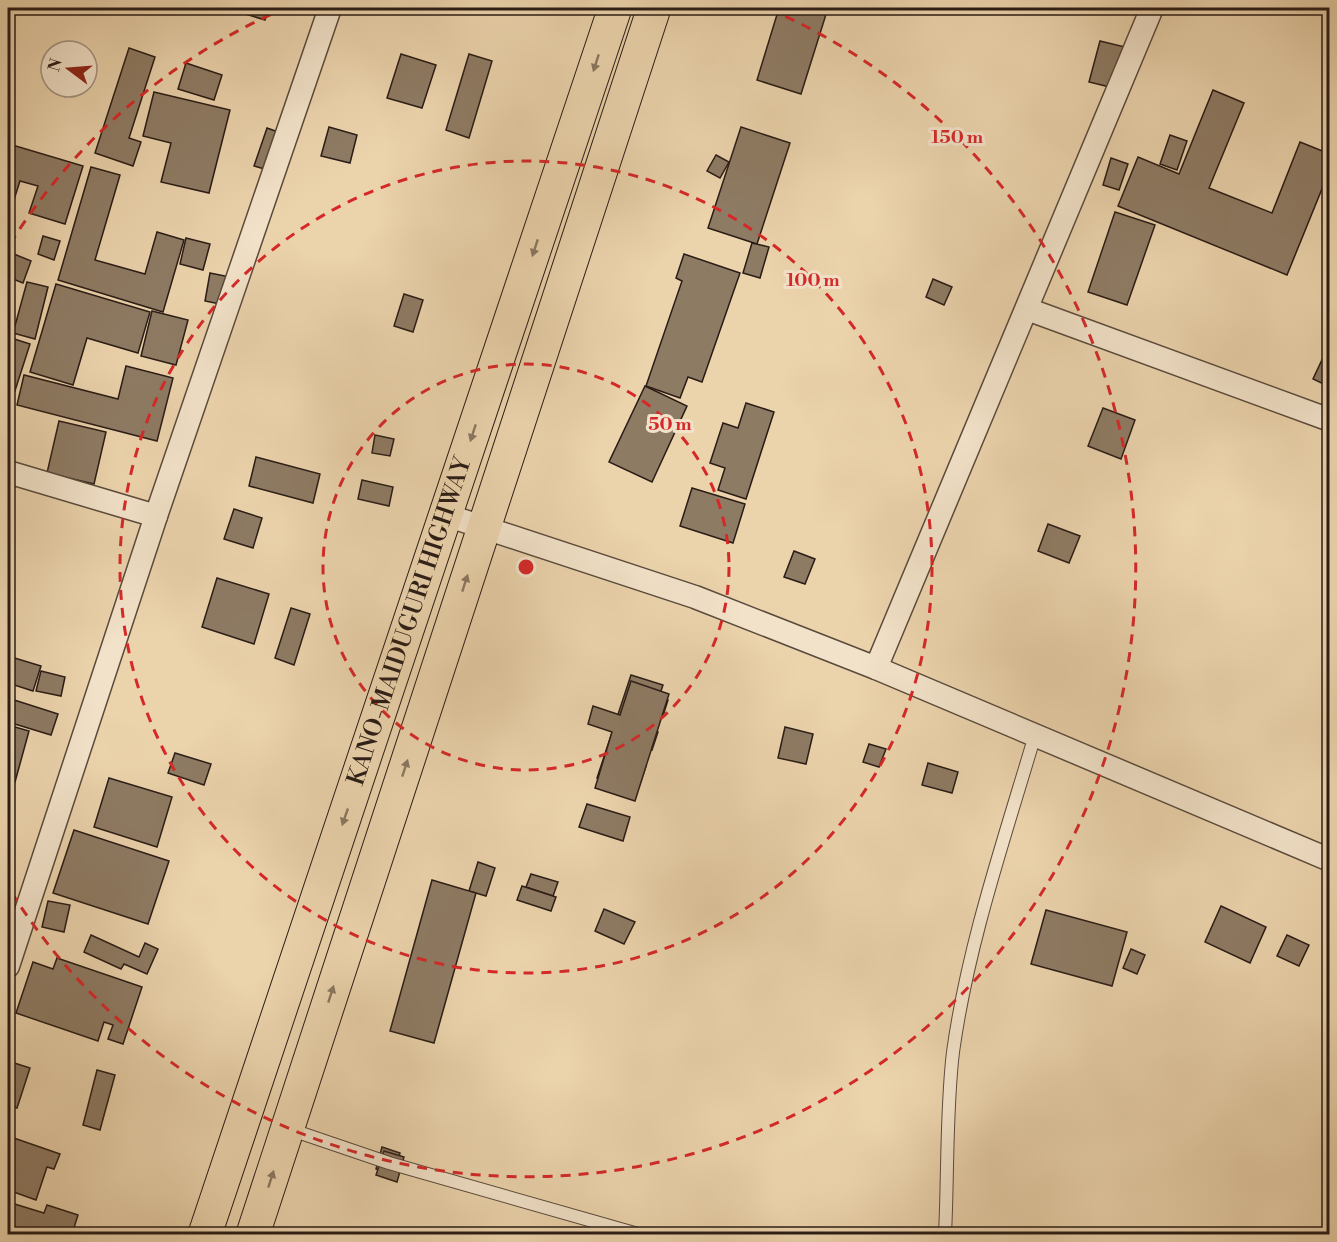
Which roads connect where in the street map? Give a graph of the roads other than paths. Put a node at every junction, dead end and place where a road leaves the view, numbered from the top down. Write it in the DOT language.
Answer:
graph roads {
  1 [pos="330,8"];
  2 [pos="615,8"];
  3 [pos="654,8"];
  4 [pos="1152,8"];
  5 [pos="1027,309"];
  6 [pos="1329,420"];
  7 [pos="8,472"];
  8 [pos="446,515"];
  9 [pos="156,516"];
  10 [pos="483,528"];
  11 [pos="876,668"];
  12 [pos="1035,735"];
  13 [pos="1329,860"];
  14 [pos="8,966"];
  15 [pos="287,1129"];
  16 [pos="610,1231"];
  17 [pos="205,1234"];
  18 [pos="253,1234"];
  19 [pos="638,1234"];
  20 [pos="945,1234"];
  1 -- 9 [label="street"];
  2 -- 8 [label="highway, KANO-MAIDUGURI HIGHWAY, one-way"];
  3 -- 10 [label="highway, KANO-MAIDUGURI HIGHWAY"];
  4 -- 5 [label="street"];
  5 -- 6 [label="street"];
  5 -- 11 [label="street"];
  7 -- 9 [label="street"];
  8 -- 10 [label="street"];
  8 -- 17 [label="highway, KANO-MAIDUGURI HIGHWAY, one-way"];
  9 -- 14 [label="street"];
  10 -- 11 [label="street"];
  15 -- 10 [label="highway, KANO-MAIDUGURI HIGHWAY, one-way"];
  11 -- 12 [label="street"];
  12 -- 13 [label="street"];
  12 -- 20 [label="lane"];
  15 -- 16 [label="lane"];
  18 -- 15 [label="highway, KANO-MAIDUGURI HIGHWAY, one-way"];
  16 -- 19 [label="lane"];
}
